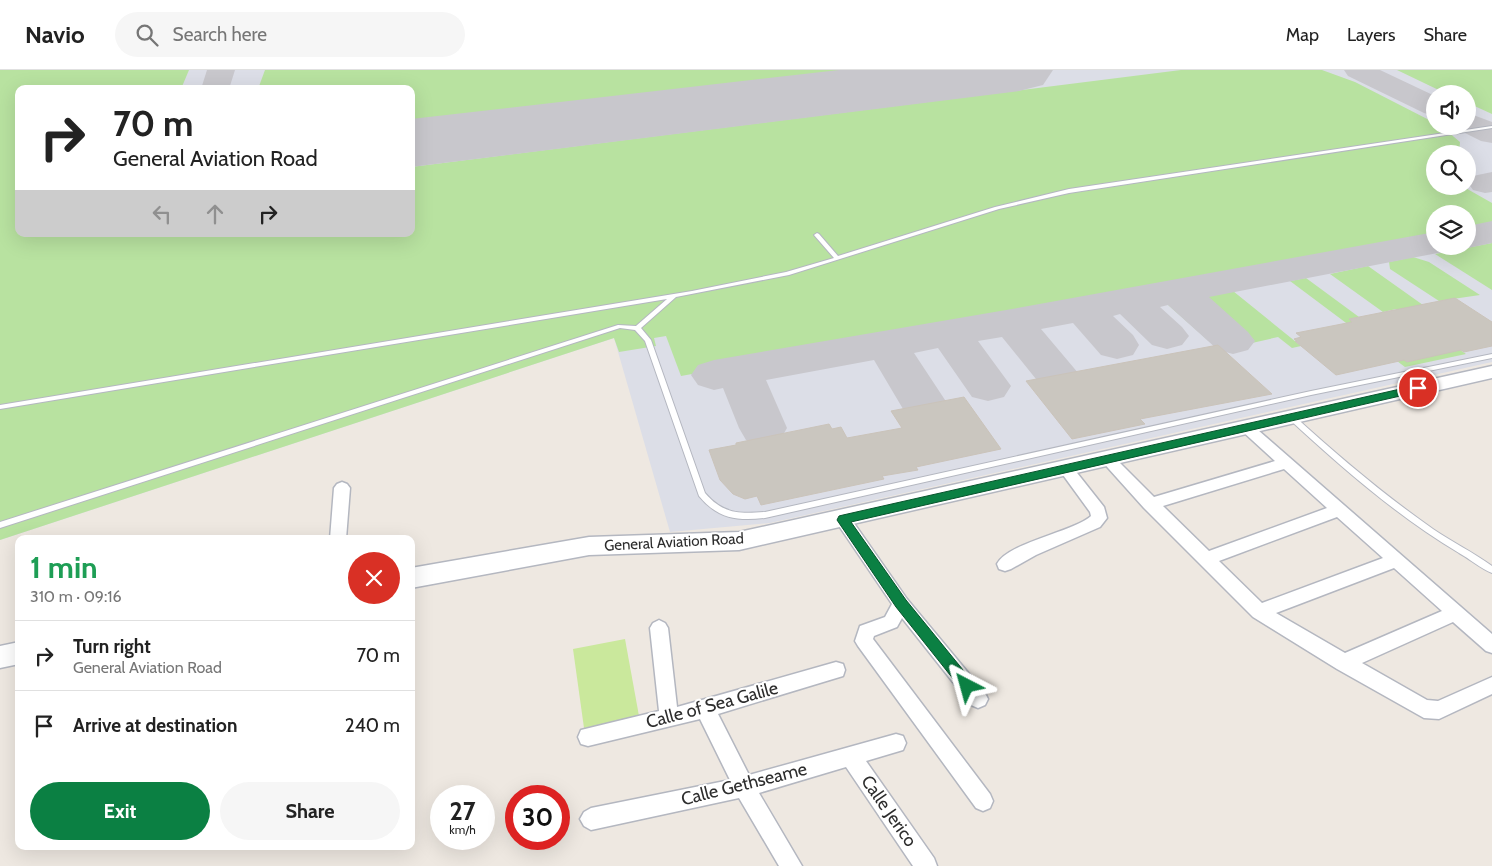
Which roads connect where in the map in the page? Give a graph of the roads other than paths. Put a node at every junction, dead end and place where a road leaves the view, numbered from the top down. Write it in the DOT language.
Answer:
graph roads {
  1 [pos="1492,127"];
  2 [pos="817,235"];
  3 [pos="837,258"];
  4 [pos="673,297"];
  5 [pos="637,328"];
  6 [pos="1492,356"];
  7 [pos="1492,372"];
  8 [pos="0,407"];
  9 [pos="1290,416"];
  10 [pos="1246,427"];
  11 [pos="1107,460"];
  12 [pos="1288,463"];
  13 [pos="1065,468"];
  14 [pos="342,488"];
  15 [pos="1150,504"];
  16 [pos="1340,509"];
  17 [pos="843,520"];
  18 [pos="0,524"];
  19 [pos="338,535"];
  20 [pos="1206,559"];
  21 [pos="1397,560"];
  22 [pos="1005,564"];
  23 [pos="1492,570"];
  24 [pos="415,577"];
  25 [pos="901,604"];
  26 [pos="1259,612"];
  27 [pos="1456,612"];
  28 [pos="658,628"];
  29 [pos="1492,645"];
  30 [pos="15,654"];
  31 [pos="0,657"];
  32 [pos="1343,663"];
  33 [pos="836,670"];
  34 [pos="1492,685"];
  35 [pos="978,699"];
  36 [pos="705,709"];
  37 [pos="669,718"];
  38 [pos="588,737"];
  39 [pos="896,743"];
  40 [pos="851,757"];
  41 [pos="744,787"];
  42 [pos="983,801"];
  43 [pos="591,819"];
  44 [pos="789,866"];
  45 [pos="926,866"];
  1 -- 3 [label="lane"];
  2 -- 3 [label="lane"];
  3 -- 4 [label="lane"];
  4 -- 5 [label="lane"];
  4 -- 8 [label="lane"];
  5 -- 6 [label="lane"];
  5 -- 18 [label="lane"];
  7 -- 9 [label="main road, General Aviation Road"];
  9 -- 10 [label="main road, General Aviation Road"];
  9 -- 23 [label="lane"];
  10 -- 11 [label="main road, General Aviation Road"];
  10 -- 12 [label="street"];
  11 -- 13 [label="main road, General Aviation Road"];
  11 -- 15 [label="street"];
  12 -- 15 [label="street"];
  12 -- 16 [label="street"];
  13 -- 17 [label="main road, General Aviation Road"];
  13 -- 22 [label="street"];
  14 -- 19 [label="street"];
  15 -- 20 [label="street"];
  16 -- 20 [label="street"];
  16 -- 21 [label="street"];
  17 -- 24 [label="main road, General Aviation Road"];
  17 -- 25 [label="street"];
  20 -- 26 [label="street"];
  21 -- 26 [label="street"];
  21 -- 27 [label="street"];
  25 -- 35 [label="street"];
  25 -- 42 [label="street"];
  26 -- 32 [label="street"];
  27 -- 29 [label="street"];
  27 -- 32 [label="street"];
  28 -- 37 [label="street"];
  30 -- 31 [label="main road"];
  32 -- 34 [label="street"];
  33 -- 36 [label="street, Calle of Sea Galile"];
  36 -- 37 [label="street, Calle of Sea Galile"];
  36 -- 41 [label="street"];
  37 -- 38 [label="street, Calle of Sea Galile"];
  39 -- 40 [label="street, Calle Gethseame"];
  40 -- 41 [label="street, Calle Gethseame"];
  40 -- 45 [label="street, Calle Jerico"];
  41 -- 43 [label="street, Calle Gethseame"];
  41 -- 44 [label="street"];
}
